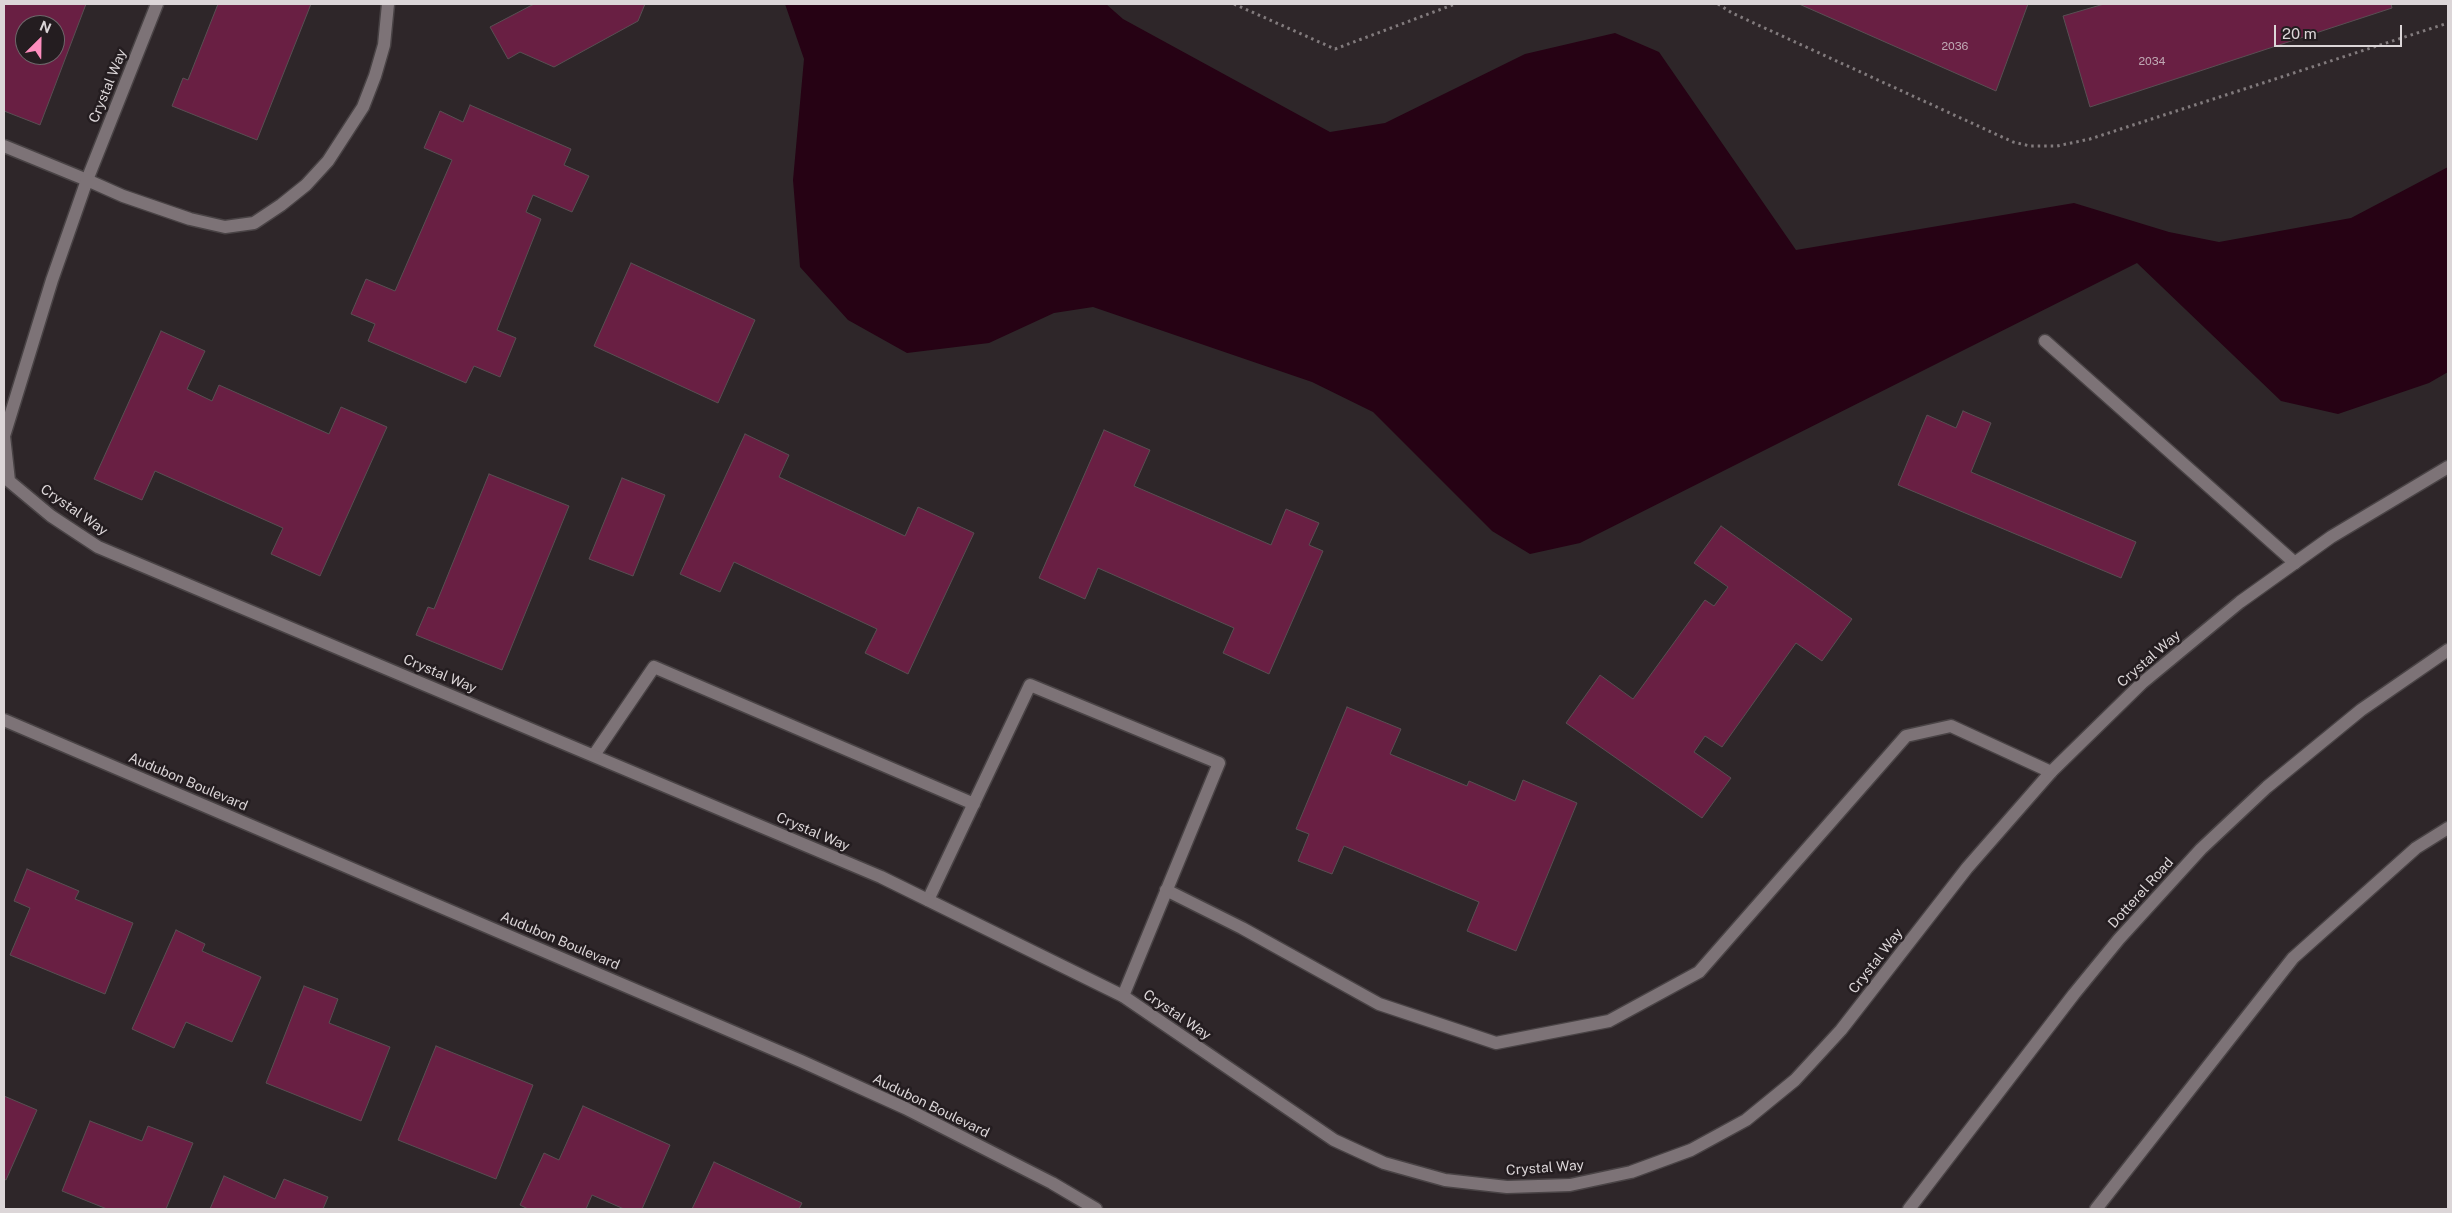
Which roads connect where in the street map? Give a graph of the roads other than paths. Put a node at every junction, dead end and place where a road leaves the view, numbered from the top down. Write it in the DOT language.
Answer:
graph roads {
  1 [pos="157,4"];
  2 [pos="388,4"];
  3 [pos="4,146"];
  4 [pos="87,180"];
  5 [pos="2045,341"];
  6 [pos="2448,467"];
  7 [pos="2295,563"];
  8 [pos="2448,650"];
  9 [pos="4,720"];
  10 [pos="594,755"];
  11 [pos="2050,772"];
  12 [pos="974,804"];
  13 [pos="2448,828"];
  14 [pos="1166,890"];
  15 [pos="928,900"];
  16 [pos="1123,996"];
  17 [pos="1096,1209"];
  18 [pos="1909,1209"];
  19 [pos="2096,1209"];
  1 -- 4 [label="street, Crystal Way"];
  2 -- 4 [label="street"];
  3 -- 4 [label="street"];
  4 -- 10 [label="street, Crystal Way"];
  5 -- 7 [label="street"];
  6 -- 7 [label="street, Crystal Way"];
  7 -- 11 [label="street, Crystal Way"];
  8 -- 18 [label="street, Dotterel Road"];
  9 -- 17 [label="street, Audubon Boulevard"];
  10 -- 12 [label="street"];
  10 -- 15 [label="street, Crystal Way"];
  11 -- 14 [label="street"];
  11 -- 16 [label="street, Crystal Way"];
  12 -- 14 [label="street"];
  12 -- 15 [label="street"];
  13 -- 19 [label="street"];
  14 -- 16 [label="street"];
  15 -- 16 [label="street, Crystal Way"];
}
